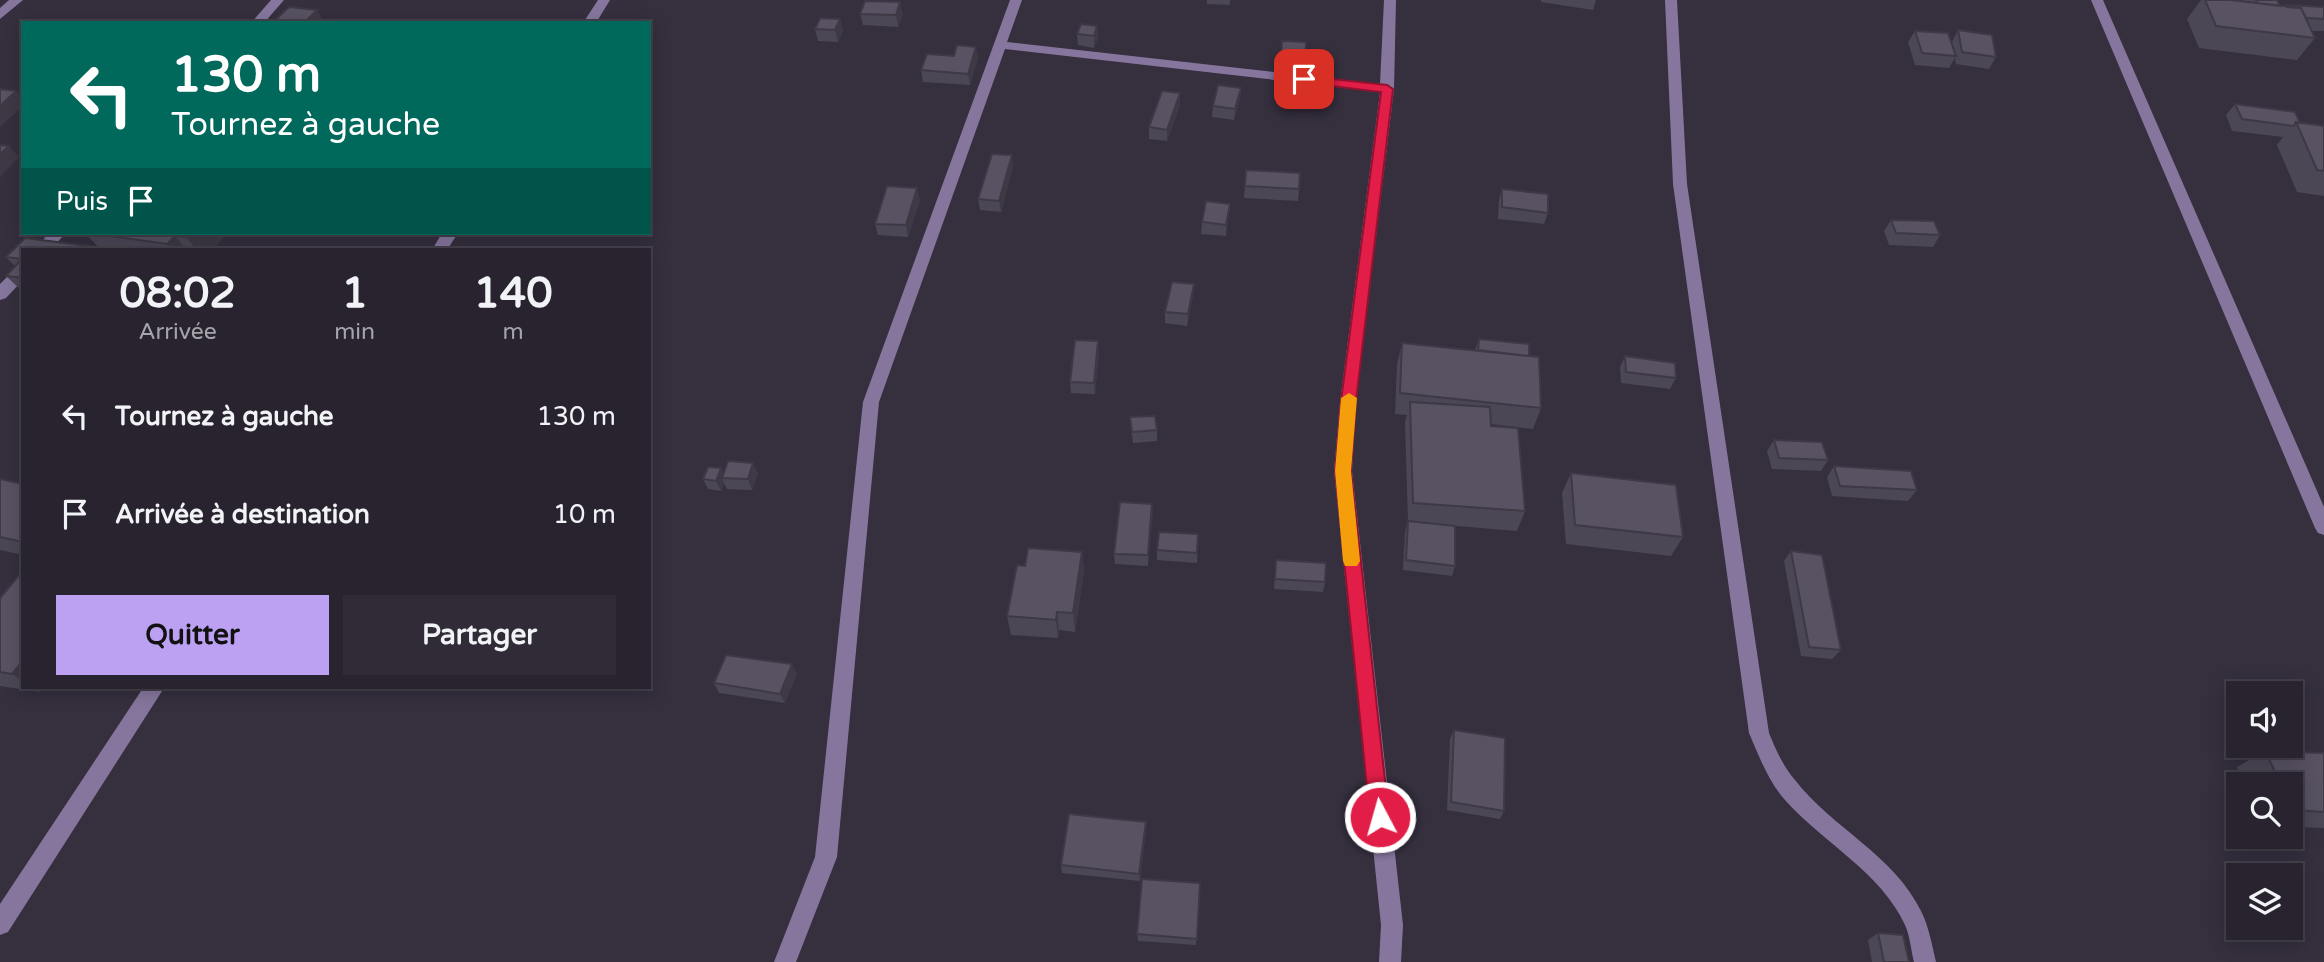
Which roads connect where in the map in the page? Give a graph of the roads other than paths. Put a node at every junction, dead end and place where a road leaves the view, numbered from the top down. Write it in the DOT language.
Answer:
graph roads {
  1 [pos="17,0"];
  2 [pos="278,0"];
  3 [pos="604,0"];
  4 [pos="1016,0"];
  5 [pos="1390,0"];
  6 [pos="1671,0"];
  7 [pos="2097,0"];
  8 [pos="0,15"];
  9 [pos="259,21"];
  10 [pos="590,21"];
  11 [pos="1001,45"];
  12 [pos="1387,89"];
  13 [pos="56,235"];
  14 [pos="43,248"];
  15 [pos="21,272"];
  16 [pos="0,294"];
  17 [pos="2324,528"];
  18 [pos="153,689"];
  19 [pos="0,924"];
  20 [pos="785,962"];
  21 [pos="1390,962"];
  22 [pos="1925,962"];
  1 -- 8 [label="street"];
  2 -- 9 [label="street"];
  3 -- 10 [label="street"];
  4 -- 11 [label="street"];
  5 -- 12 [label="street"];
  6 -- 22 [label="street"];
  7 -- 17 [label="street"];
  11 -- 12 [label="street"];
  11 -- 20 [label="street"];
  12 -- 21 [label="street"];
  13 -- 14 [label="street"];
  15 -- 16 [label="street"];
  18 -- 19 [label="street"];
}
